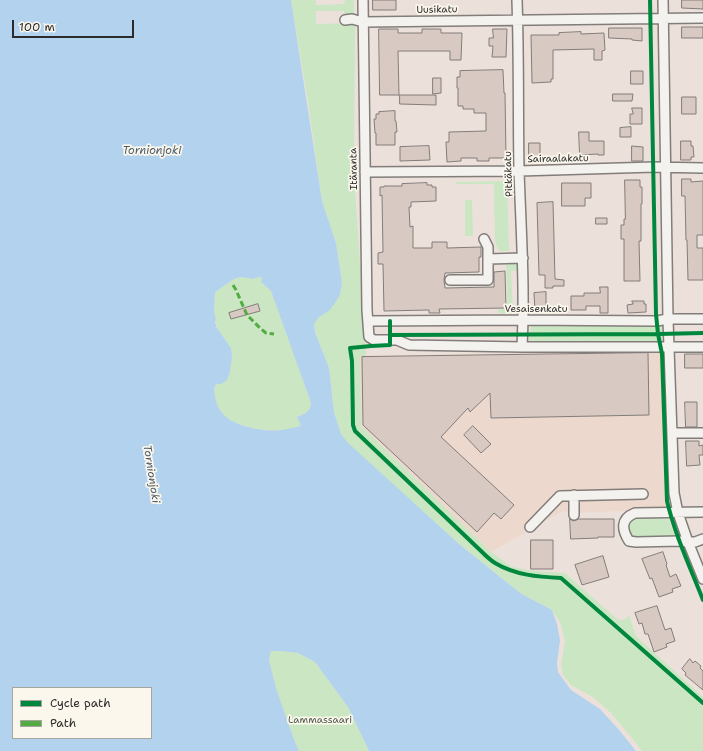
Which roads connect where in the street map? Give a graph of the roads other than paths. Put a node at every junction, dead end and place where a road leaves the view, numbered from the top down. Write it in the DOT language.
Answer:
graph roads {
  1 [pos="363,0"];
  2 [pos="517,0"];
  3 [pos="663,0"];
  4 [pos="663,18"];
  5 [pos="703,18"];
  6 [pos="345,20"];
  7 [pos="518,20"];
  8 [pos="363,22"];
  9 [pos="665,168"];
  10 [pos="703,168"];
  11 [pos="519,171"];
  12 [pos="365,172"];
  13 [pos="484,239"];
  14 [pos="523,258"];
  15 [pos="488,259"];
  16 [pos="450,280"];
  17 [pos="703,318"];
  18 [pos="668,319"];
  19 [pos="523,320"];
  20 [pos="368,321"];
  21 [pos="522,347"];
  22 [pos="670,347"];
  23 [pos="703,347"];
  24 [pos="672,433"];
  25 [pos="703,433"];
  26 [pos="643,494"];
  27 [pos="574,496"];
  28 [pos="703,512"];
  29 [pos="678,513"];
  30 [pos="574,515"];
  31 [pos="530,527"];
  32 [pos="703,539"];
  33 [pos="688,542"];
  34 [pos="703,579"];
  1 -- 8 [label="street, Itäranta"];
  2 -- 7 [label="street, Pitkäkatu"];
  3 -- 4 [label="street"];
  4 -- 5 [label="street, Uusikatu"];
  4 -- 7 [label="street, Uusikatu"];
  4 -- 9 [label="street"];
  6 -- 8 [label="street, Uusikatu"];
  7 -- 8 [label="street, Uusikatu"];
  7 -- 11 [label="street, Pitkäkatu"];
  8 -- 12 [label="street, Itäranta"];
  9 -- 10 [label="street, Sairaalakatu"];
  9 -- 11 [label="street, Sairaalakatu"];
  9 -- 18 [label="street"];
  11 -- 12 [label="street, Sairaalakatu"];
  11 -- 14 [label="street, Pitkäkatu"];
  12 -- 20 [label="street, Itäranta"];
  13 -- 15 [label="street"];
  14 -- 15 [label="street"];
  14 -- 19 [label="street, Pitkäkatu"];
  15 -- 16 [label="street"];
  17 -- 18 [label="street, Vesaisenkatu"];
  18 -- 19 [label="street, Vesaisenkatu"];
  18 -- 22 [label="street"];
  19 -- 20 [label="street, Vesaisenkatu"];
  19 -- 21 [label="street, Pitkäkatu"];
  20 -- 21 [label="street, Itäranta"];
  21 -- 22 [label="street"];
  22 -- 23 [label="street"];
  22 -- 24 [label="street"];
  24 -- 25 [label="street"];
  24 -- 29 [label="street"];
  26 -- 27 [label="street"];
  27 -- 30 [label="street"];
  27 -- 31 [label="street"];
  28 -- 29 [label="street"];
  29 -- 33 [label="street"];
  29 -- 33 [label="street"];
  32 -- 33 [label="street"];
  33 -- 34 [label="street"];
}
